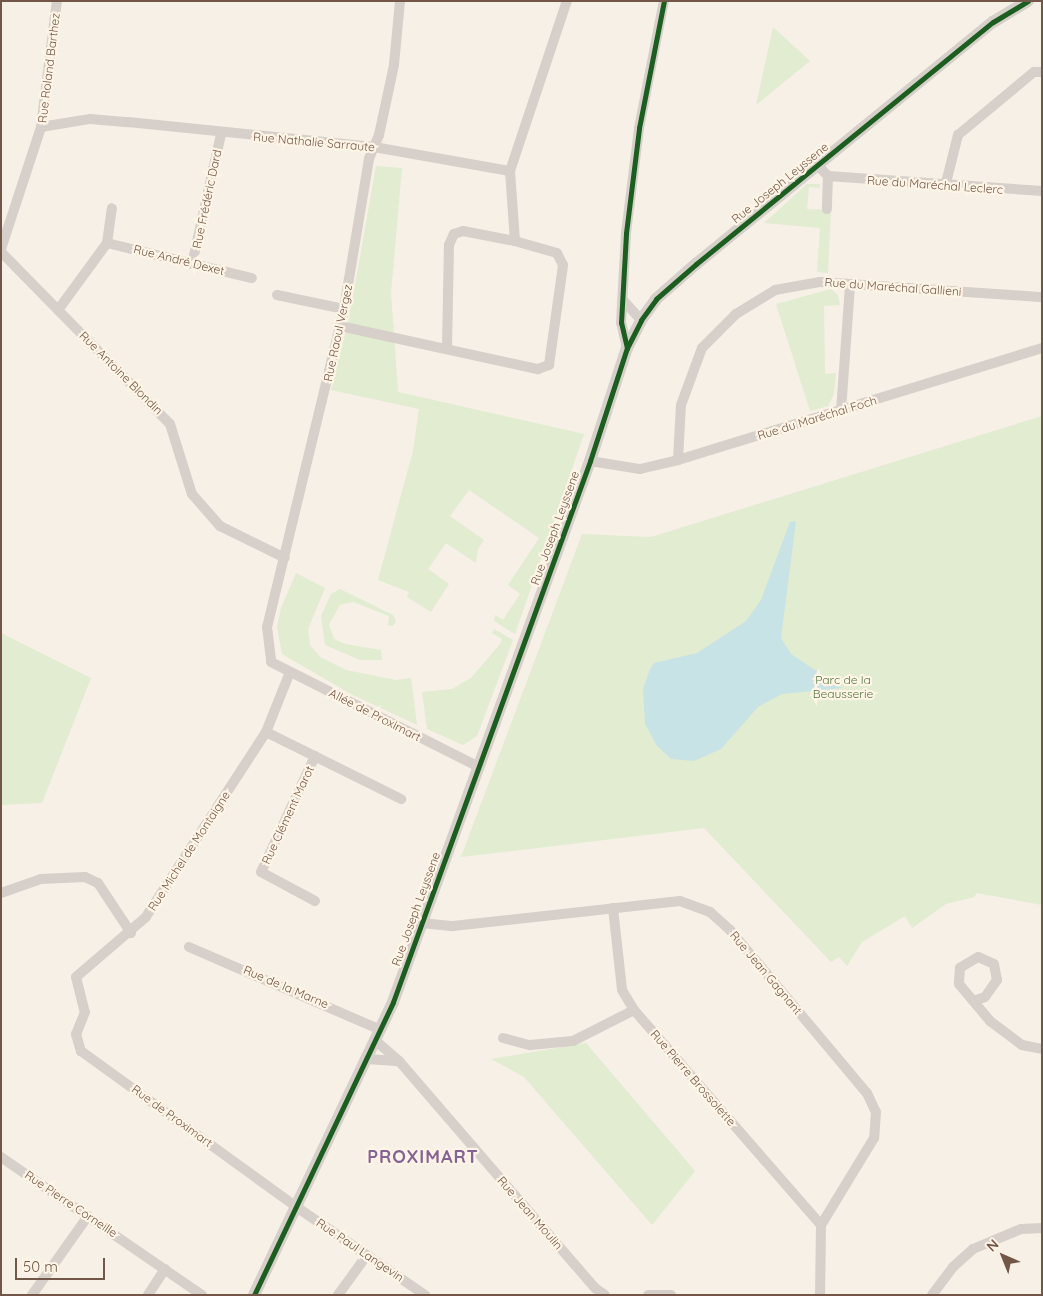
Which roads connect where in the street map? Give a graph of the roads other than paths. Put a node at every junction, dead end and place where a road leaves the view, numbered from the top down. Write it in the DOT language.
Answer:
graph roads {
  1 [pos="57,1"];
  2 [pos="400,1"];
  3 [pos="567,1"];
  4 [pos="664,1"];
  5 [pos="1028,1"];
  6 [pos="1042,72"];
  7 [pos="41,127"];
  8 [pos="221,134"];
  9 [pos="374,147"];
  10 [pos="818,166"];
  11 [pos="510,171"];
  12 [pos="828,176"];
  13 [pos="944,187"];
  14 [pos="1042,191"];
  15 [pos="112,208"];
  16 [pos="827,210"];
  17 [pos="515,241"];
  18 [pos="107,243"];
  19 [pos="1,251"];
  20 [pos="192,264"];
  21 [pos="252,278"];
  22 [pos="850,284"];
  23 [pos="277,295"];
  24 [pos="1042,298"];
  25 [pos="622,300"];
  26 [pos="344,308"];
  27 [pos="58,310"];
  28 [pos="641,320"];
  29 [pos="340,326"];
  30 [pos="448,348"];
  31 [pos="627,348"];
  32 [pos="1042,348"];
  33 [pos="840,411"];
  34 [pos="678,460"];
  35 [pos="590,461"];
  36 [pos="285,558"];
  37 [pos="271,662"];
  38 [pos="290,672"];
  39 [pos="266,732"];
  40 [pos="315,756"];
  41 [pos="479,767"];
  42 [pos="401,799"];
  43 [pos="1,893"];
  44 [pos="315,901"];
  45 [pos="613,908"];
  46 [pos="422,923"];
  47 [pos="131,933"];
  48 [pos="189,947"];
  49 [pos="976,1000"];
  50 [pos="634,1010"];
  51 [pos="84,1012"];
  52 [pos="378,1035"];
  53 [pos="503,1038"];
  54 [pos="1042,1049"];
  55 [pos="367,1059"];
  56 [pos="399,1061"];
  57 [pos="1,1157"];
  58 [pos="295,1206"];
  59 [pos="88,1216"];
  60 [pos="821,1225"];
  61 [pos="1042,1228"];
  62 [pos="367,1255"];
  63 [pos="165,1269"];
  64 [pos="32,1295"];
  65 [pos="148,1295"];
  66 [pos="202,1295"];
  67 [pos="254,1295"];
  68 [pos="338,1295"];
  69 [pos="425,1295"];
  70 [pos="605,1295"];
  71 [pos="648,1295"];
  72 [pos="671,1295"];
  73 [pos="820,1295"];
  74 [pos="932,1295"];
  1 -- 7 [label="street, Rue Roland Barthez"];
  2 -- 9 [label="street, Rue Raoul Vergez"];
  3 -- 11 [label="street"];
  4 -- 25 [label="street"];
  5 -- 10 [label="street, Rue Joseph Leyssene"];
  6 -- 13 [label="street"];
  7 -- 8 [label="street, Rue Nathalie Sarraute"];
  7 -- 19 [label="street, Rue Roland Barthez"];
  8 -- 9 [label="street, Rue Nathalie Sarraute"];
  8 -- 20 [label="street, Rue Frédéric Dard"];
  9 -- 11 [label="street, Rue Nathalie Sarraute"];
  9 -- 26 [label="street, Rue Raoul Vergez"];
  10 -- 12 [label="street"];
  10 -- 28 [label="street, Rue Joseph Leyssene"];
  11 -- 17 [label="street"];
  12 -- 13 [label="street, Rue du Maréchal Leclerc"];
  12 -- 16 [label="street"];
  13 -- 14 [label="street, Rue du Maréchal Leclerc"];
  15 -- 18 [label="street"];
  17 -- 30 [label="street"];
  17 -- 30 [label="street"];
  18 -- 20 [label="street, Rue André Dexet"];
  18 -- 27 [label="street"];
  19 -- 27 [label="street, Rue Antoine Blondin"];
  20 -- 21 [label="street, Rue André Dexet"];
  22 -- 24 [label="street, Rue du Maréchal Gallieni"];
  22 -- 33 [label="street"];
  22 -- 34 [label="street, Rue du Maréchal Gallieni"];
  23 -- 26 [label="street"];
  25 -- 28 [label="street"];
  25 -- 31 [label="street"];
  26 -- 29 [label="street, Rue Raoul Vergez"];
  27 -- 36 [label="street, Rue Antoine Blondin"];
  28 -- 31 [label="street, Rue Joseph Leyssene"];
  29 -- 30 [label="street"];
  29 -- 36 [label="street, Rue Raoul Vergez"];
  31 -- 35 [label="street, Rue Joseph Leyssene"];
  32 -- 33 [label="street, Rue du Maréchal Foch"];
  33 -- 34 [label="street, Rue du Maréchal Foch"];
  34 -- 35 [label="street, Rue du Maréchal Foch"];
  35 -- 41 [label="street, Rue Joseph Leyssene"];
  36 -- 37 [label="street, Rue Raoul Vergez"];
  37 -- 38 [label="street, Allée de Proximart"];
  38 -- 39 [label="street, Rue Michel de Montaigne"];
  38 -- 41 [label="street, Allée de Proximart"];
  39 -- 40 [label="street"];
  39 -- 47 [label="street, Rue Michel de Montaigne"];
  40 -- 42 [label="street"];
  40 -- 44 [label="street, Rue Clément Marot"];
  41 -- 46 [label="street, Rue Joseph Leyssene"];
  43 -- 47 [label="street"];
  45 -- 46 [label="street, Rue Jean Gagnant"];
  45 -- 50 [label="street, Rue Pierre Brossolette"];
  45 -- 60 [label="street, Rue Jean Gagnant"];
  46 -- 52 [label="street, Rue Joseph Leyssene"];
  47 -- 51 [label="street, Rue Michel de Montaigne"];
  48 -- 52 [label="street, Rue de la Marne"];
  49 -- 54 [label="street"];
  50 -- 53 [label="street"];
  50 -- 60 [label="street, Rue Pierre Brossolette"];
  51 -- 58 [label="street, Rue de Proximart"];
  52 -- 55 [label="street, Rue Joseph Leyssene"];
  52 -- 56 [label="street, Rue Jean Moulin"];
  55 -- 56 [label="street"];
  55 -- 58 [label="street, Rue Joseph Leyssene"];
  56 -- 70 [label="street, Rue Jean Moulin"];
  57 -- 59 [label="street, Rue Pierre Corneille"];
  58 -- 62 [label="street, Rue Paul Langevin"];
  58 -- 67 [label="street, Rue Joseph Leyssene"];
  59 -- 63 [label="street, Rue Pierre Corneille"];
  59 -- 64 [label="street"];
  60 -- 73 [label="street"];
  61 -- 74 [label="street"];
  62 -- 68 [label="street"];
  62 -- 69 [label="street, Rue Paul Langevin"];
  63 -- 65 [label="street"];
  63 -- 66 [label="street, Rue Pierre Corneille"];
  71 -- 72 [label="street"];
}
